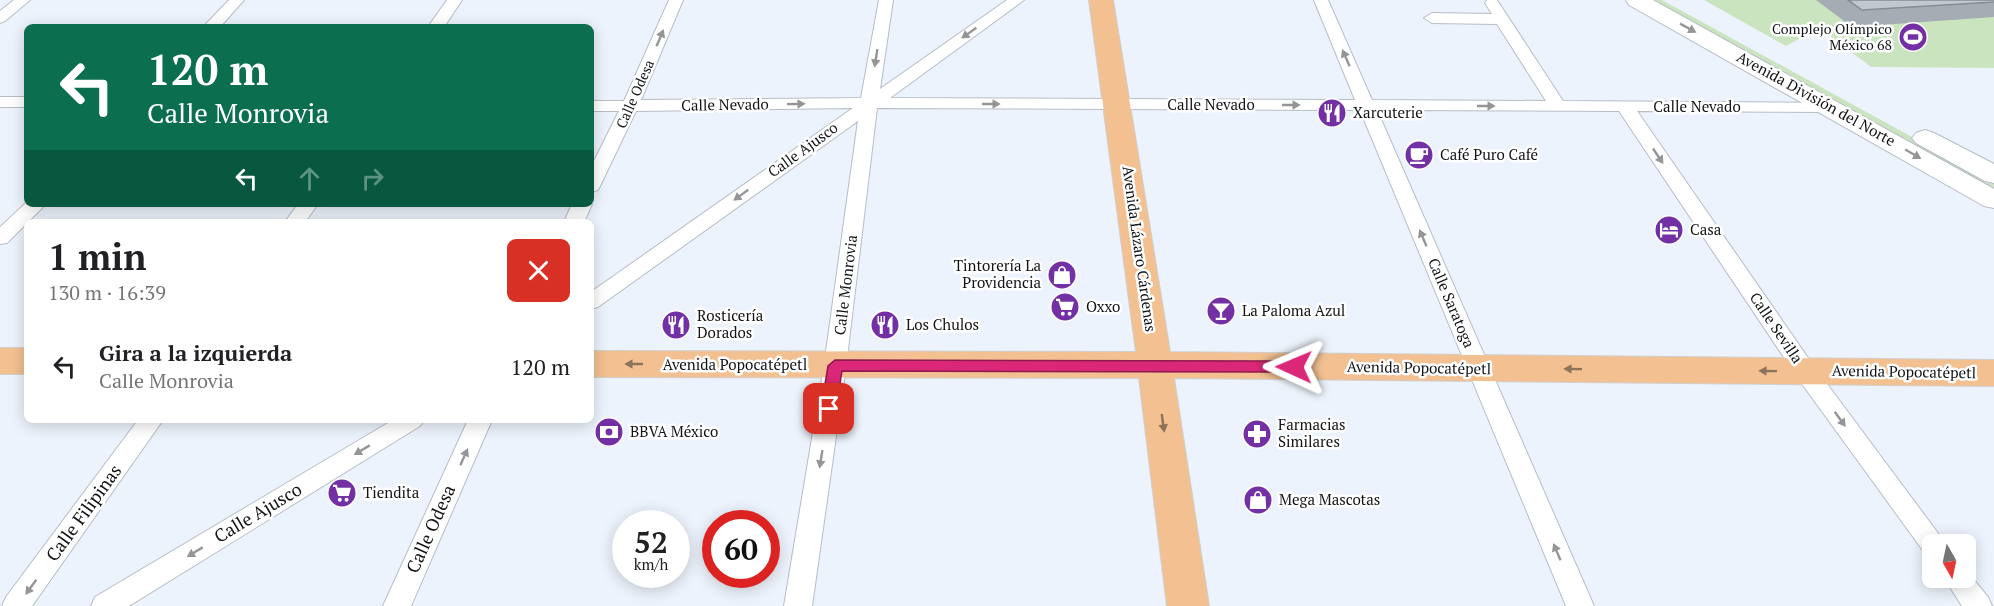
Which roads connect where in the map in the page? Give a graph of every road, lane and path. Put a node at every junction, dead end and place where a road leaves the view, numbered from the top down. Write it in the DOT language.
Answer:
graph roads {
  1 [pos="23,0"];
  2 [pos="237,0"];
  3 [pos="455,0"];
  4 [pos="676,0"];
  5 [pos="886,0"];
  6 [pos="1017,0"];
  7 [pos="1101,0"];
  8 [pos="1321,0"];
  9 [pos="1637,0"];
  10 [pos="1673,0"];
  11 [pos="1492,3"];
  12 [pos="0,18"];
  13 [pos="1432,18"];
  14 [pos="1502,19"];
  15 [pos="214,24"];
  16 [pos="438,24"];
  17 [pos="0,102"];
  18 [pos="24,102"];
  19 [pos="869,103"];
  20 [pos="1118,104"];
  21 [pos="594,106"];
  22 [pos="630,106"];
  23 [pos="1367,106"];
  24 [pos="1558,107"];
  25 [pos="1832,107"];
  26 [pos="1625,108"];
  27 [pos="1994,175"];
  28 [pos="594,180"];
  29 [pos="1994,200"];
  30 [pos="33,207"];
  31 [pos="0,238"];
  32 [pos="594,300"];
  33 [pos="0,361"];
  34 [pos="24,361"];
  35 [pos="594,364"];
  36 [pos="1155,365"];
  37 [pos="835,366"];
  38 [pos="1479,368"];
  39 [pos="1805,372"];
  40 [pos="1994,373"];
  41 [pos="149,423"];
  42 [pos="407,423"];
  43 [pos="479,423"];
  44 [pos="1926,534"];
  45 [pos="1964,588"];
  46 [pos="16,606"];
  47 [pos="105,606"];
  48 [pos="398,606"];
  49 [pos="798,606"];
  50 [pos="1188,606"];
  51 [pos="1580,606"];
  52 [pos="1978,606"];
  1 -- 12 [label="street"];
  2 -- 15 [label="street"];
  3 -- 16 [label="street"];
  22 -- 4 [label="street, Calle Odesa, one-way"];
  5 -- 19 [label="street, Calle Monrovia, one-way"];
  6 -- 19 [label="street, Calle Ajusco, one-way"];
  7 -- 20 [label="main road, Avenida Lázaro Cárdenas"];
  23 -- 8 [label="street, Calle Saratoga, one-way"];
  9 -- 25 [label="main road, Avenida División del Norte, one-way"];
  10 -- 27 [label="main road, Avenida División del Norte"];
  11 -- 14 [label="street"];
  13 -- 14 [label="street"];
  14 -- 24 [label="street"];
  17 -- 18 [label="street"];
  19 -- 20 [label="street, Calle Nevado, one-way"];
  22 -- 19 [label="street, Calle Nevado, one-way"];
  19 -- 32 [label="street, Calle Ajusco, one-way"];
  19 -- 37 [label="street, Calle Monrovia"];
  20 -- 23 [label="street, Calle Nevado, one-way"];
  20 -- 36 [label="main road, Avenida Lázaro Cárdenas"];
  21 -- 22 [label="street, Calle Nevado"];
  22 -- 28 [label="street, Calle Odesa"];
  23 -- 24 [label="street, Calle Nevado, one-way"];
  38 -- 23 [label="street, Calle Saratoga, one-way"];
  24 -- 26 [label="street, Calle Nevado"];
  25 -- 26 [label="street, Calle Nevado"];
  25 -- 29 [label="main road, Avenida División del Norte, one-way"];
  26 -- 39 [label="street, Calle Sevilla, one-way"];
  30 -- 31 [label="street"];
  33 -- 34 [label="main road"];
  37 -- 35 [label="main road, Avenida Popocatépetl, one-way"];
  36 -- 37 [label="main road, Avenida Popocatépetl"];
  36 -- 38 [label="main road, Avenida Popocatépetl"];
  36 -- 50 [label="main road, Avenida Lázaro Cárdenas, one-way"];
  37 -- 49 [label="street, Calle Monrovia, one-way"];
  39 -- 38 [label="main road, Avenida Popocatépetl, one-way"];
  51 -- 38 [label="street, Calle Saratoga, one-way"];
  39 -- 40 [label="main road, Avenida Popocatépetl"];
  39 -- 44 [label="street, Calle Sevilla, one-way"];
  41 -- 46 [label="street, Calle Filipinas, one-way"];
  42 -- 47 [label="street, Calle Ajusco, one-way"];
  48 -- 43 [label="street, Calle Odesa, one-way"];
  45 -- 52 [label="street"];
}
